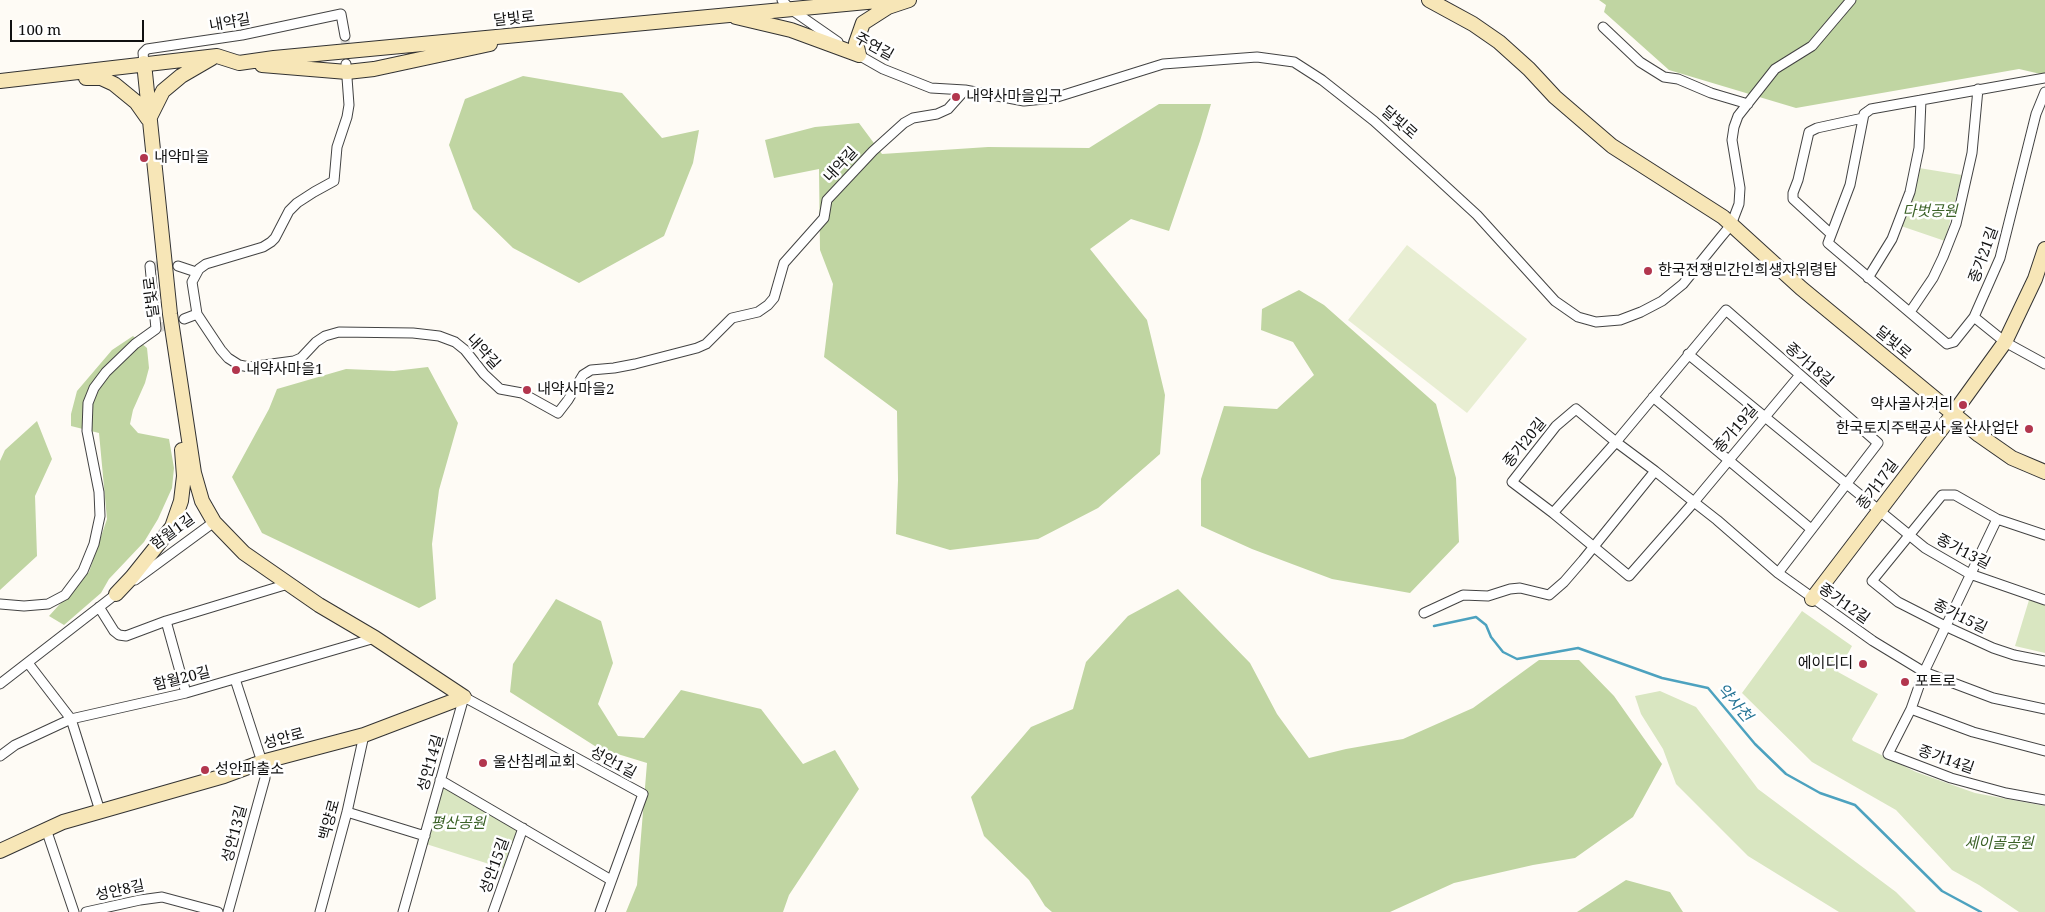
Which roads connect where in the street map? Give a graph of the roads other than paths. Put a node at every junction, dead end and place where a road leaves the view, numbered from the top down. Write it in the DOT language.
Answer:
graph roads {
  1 [pos="746,0"];
  2 [pos="812,0"];
  3 [pos="888,0"];
  4 [pos="909,0"];
  5 [pos="1429,0"];
  6 [pos="1852,0"];
  7 [pos="786,4"];
  8 [pos="831,5"];
  9 [pos="724,14"];
  10 [pos="1603,27"];
  11 [pos="523,34"];
  12 [pos="345,36"];
  13 [pos="859,55"];
  14 [pos="216,56"];
  15 [pos="144,63"];
  16 [pos="239,63"];
  17 [pos="347,68"];
  18 [pos="60,75"];
  19 [pos="2045,78"];
  20 [pos="0,81"];
  21 [pos="965,90"];
  22 [pos="1978,90"];
  23 [pos="2045,92"];
  24 [pos="1921,100"];
  25 [pos="1748,104"];
  26 [pos="1863,116"];
  27 [pos="149,120"];
  28 [pos="1731,225"];
  29 [pos="1831,234"];
  30 [pos="2045,249"];
  31 [pos="150,266"];
  32 [pos="178,266"];
  33 [pos="196,272"];
  34 [pos="1868,278"];
  35 [pos="1910,312"];
  36 [pos="197,314"];
  37 [pos="1974,317"];
  38 [pos="184,319"];
  39 [pos="2005,342"];
  40 [pos="1688,354"];
  41 [pos="2045,364"];
  42 [pos="1800,375"];
  43 [pos="1653,396"];
  44 [pos="184,404"];
  45 [pos="1952,414"];
  46 [pos="1764,418"];
  47 [pos="1616,442"];
  48 [pos="1728,459"];
  49 [pos="1655,471"];
  50 [pos="2045,472"];
  51 [pos="1846,485"];
  52 [pos="1694,502"];
  53 [pos="1878,511"];
  54 [pos="1553,513"];
  55 [pos="1997,519"];
  56 [pos="214,522"];
  57 [pos="1811,529"];
  58 [pos="1909,535"];
  59 [pos="2045,535"];
  60 [pos="1592,546"];
  61 [pos="1778,573"];
  62 [pos="1970,574"];
  63 [pos="288,584"];
  64 [pos="116,594"];
  65 [pos="1812,599"];
  66 [pos="2045,600"];
  67 [pos="0,604"];
  68 [pos="99,607"];
  69 [pos="1424,613"];
  70 [pos="166,621"];
  71 [pos="1945,626"];
  72 [pos="375,638"];
  73 [pos="2045,661"];
  74 [pos="28,663"];
  75 [pos="1924,672"];
  76 [pos="235,679"];
  77 [pos="0,684"];
  78 [pos="186,693"];
  79 [pos="464,697"];
  80 [pos="1911,709"];
  81 [pos="2045,709"];
  82 [pos="71,720"];
  83 [pos="364,734"];
  84 [pos="2045,751"];
  85 [pos="0,756"];
  86 [pos="262,762"];
  87 [pos="440,780"];
  88 [pos="2045,800"];
  89 [pos="100,811"];
  90 [pos="347,812"];
  91 [pos="523,828"];
  92 [pos="46,829"];
  93 [pos="425,836"];
  94 [pos="0,851"];
  95 [pos="611,880"];
  96 [pos="74,912"];
  97 [pos="86,912"];
  98 [pos="218,912"];
  99 [pos="228,912"];
  100 [pos="320,912"];
  101 [pos="403,912"];
  102 [pos="493,912"];
  103 [pos="600,912"];
  1 -- 9 [label="main road"];
  2 -- 8 [label="main road"];
  3 -- 8 [label="main road, 달빛로"];
  4 -- 13 [label="main road"];
  5 -- 28 [label="main road, 달빛로"];
  6 -- 25 [label="street"];
  7 -- 8 [label="main road, 달빛로"];
  7 -- 9 [label="main road, 달빛로"];
  7 -- 13 [label="street, 주연길"];
  9 -- 11 [label="main road, 달빛로"];
  9 -- 13 [label="main road"];
  10 -- 25 [label="street"];
  11 -- 16 [label="main road, 달빛로"];
  11 -- 17 [label="main road"];
  12 -- 15 [label="street, 내약길"];
  13 -- 21 [label="street, 주연길"];
  14 -- 15 [label="main road, 달빛로"];
  14 -- 16 [label="main road, 달빛로"];
  14 -- 27 [label="main road"];
  15 -- 18 [label="main road, 달빛로"];
  15 -- 27 [label="main road, 달빛로"];
  16 -- 17 [label="main road"];
  17 -- 33 [label="street"];
  18 -- 20 [label="main road, 달빛로"];
  18 -- 27 [label="main road"];
  19 -- 22 [label="street"];
  21 -- 28 [label="street, 달빛로"];
  21 -- 36 [label="street, 내약길"];
  22 -- 24 [label="street"];
  22 -- 35 [label="street"];
  23 -- 37 [label="street, 종가21길"];
  24 -- 26 [label="street"];
  24 -- 34 [label="street"];
  25 -- 28 [label="street"];
  26 -- 29 [label="street"];
  26 -- 29 [label="street"];
  27 -- 44 [label="main road, 달빛로"];
  28 -- 45 [label="main road, 달빛로"];
  29 -- 34 [label="street, 종가21길"];
  30 -- 39 [label="main road, 종가17길"];
  31 -- 67 [label="street"];
  32 -- 33 [label="street"];
  33 -- 36 [label="street, 내약길"];
  34 -- 35 [label="street, 종가21길"];
  35 -- 37 [label="street, 종가21길"];
  36 -- 38 [label="street"];
  37 -- 39 [label="street"];
  39 -- 41 [label="street"];
  39 -- 45 [label="main road, 종가17길"];
  40 -- 42 [label="street, 종가18길"];
  40 -- 43 [label="street, 종가18길"];
  40 -- 46 [label="street"];
  42 -- 46 [label="street, 종가19길"];
  42 -- 51 [label="street, 종가18길"];
  43 -- 47 [label="street, 종가18길"];
  43 -- 48 [label="street"];
  44 -- 56 [label="main road, 달빛로"];
  44 -- 64 [label="main road"];
  45 -- 50 [label="main road, 달빛로"];
  45 -- 53 [label="main road, 종가17길"];
  46 -- 48 [label="street, 종가19길"];
  46 -- 51 [label="street"];
  47 -- 49 [label="street, 종가12길"];
  47 -- 54 [label="street"];
  47 -- 54 [label="street, 종가20길"];
  48 -- 52 [label="street, 종가19길"];
  48 -- 57 [label="street"];
  49 -- 52 [label="street, 종가12길"];
  49 -- 60 [label="street"];
  51 -- 53 [label="street, 종가13길"];
  51 -- 57 [label="street, 종가18길"];
  52 -- 60 [label="street, 종가20길"];
  52 -- 61 [label="street, 종가12길"];
  53 -- 58 [label="street, 종가13길"];
  53 -- 65 [label="main road, 종가17길"];
  54 -- 60 [label="street, 종가20길"];
  55 -- 58 [label="street"];
  55 -- 59 [label="street"];
  55 -- 62 [label="street, 종가14길"];
  56 -- 63 [label="main road, 함월1길"];
  56 -- 64 [label="street, 함월1길"];
  57 -- 61 [label="street, 종가18길"];
  58 -- 62 [label="street, 종가13길"];
  58 -- 71 [label="street, 종가15길"];
  60 -- 69 [label="street"];
  61 -- 65 [label="street, 종가12길"];
  62 -- 66 [label="street, 종가13길"];
  62 -- 71 [label="street, 종가14길"];
  63 -- 70 [label="street"];
  63 -- 72 [label="main road, 함월1길"];
  64 -- 68 [label="street, 함월1길"];
  65 -- 75 [label="street, 종가12길"];
  68 -- 70 [label="street"];
  68 -- 74 [label="street, 함월1길"];
  70 -- 78 [label="street"];
  71 -- 73 [label="street, 종가15길"];
  71 -- 75 [label="street, 종가14길"];
  72 -- 76 [label="street, 함월20길"];
  72 -- 79 [label="main road, 함월1길"];
  74 -- 77 [label="street, 함월1길"];
  74 -- 82 [label="street"];
  75 -- 80 [label="street, 종가14길"];
  75 -- 81 [label="street, 종가12길"];
  76 -- 78 [label="street, 함월20길"];
  76 -- 86 [label="street, 성안13길"];
  78 -- 82 [label="street, 함월20길"];
  79 -- 83 [label="main road, 성안로"];
  79 -- 87 [label="street, 성안14길"];
  79 -- 95 [label="street, 성안1길"];
  80 -- 84 [label="street"];
  80 -- 88 [label="street, 종가14길"];
  82 -- 85 [label="street, 함월20길"];
  82 -- 89 [label="street"];
  83 -- 86 [label="main road, 성안로"];
  83 -- 90 [label="street, 백양로"];
  86 -- 89 [label="main road, 성안로"];
  86 -- 99 [label="street, 성안13길"];
  87 -- 91 [label="street"];
  87 -- 93 [label="street, 성안14길"];
  89 -- 92 [label="main road, 성안로"];
  90 -- 93 [label="street"];
  90 -- 100 [label="street, 백양로"];
  91 -- 95 [label="street"];
  91 -- 102 [label="street, 성안15길"];
  92 -- 94 [label="main road, 성안로"];
  92 -- 96 [label="street"];
  93 -- 101 [label="street, 성안14길"];
  95 -- 103 [label="street, 성안1길"];
  97 -- 98 [label="street, 성안8길"];
}
